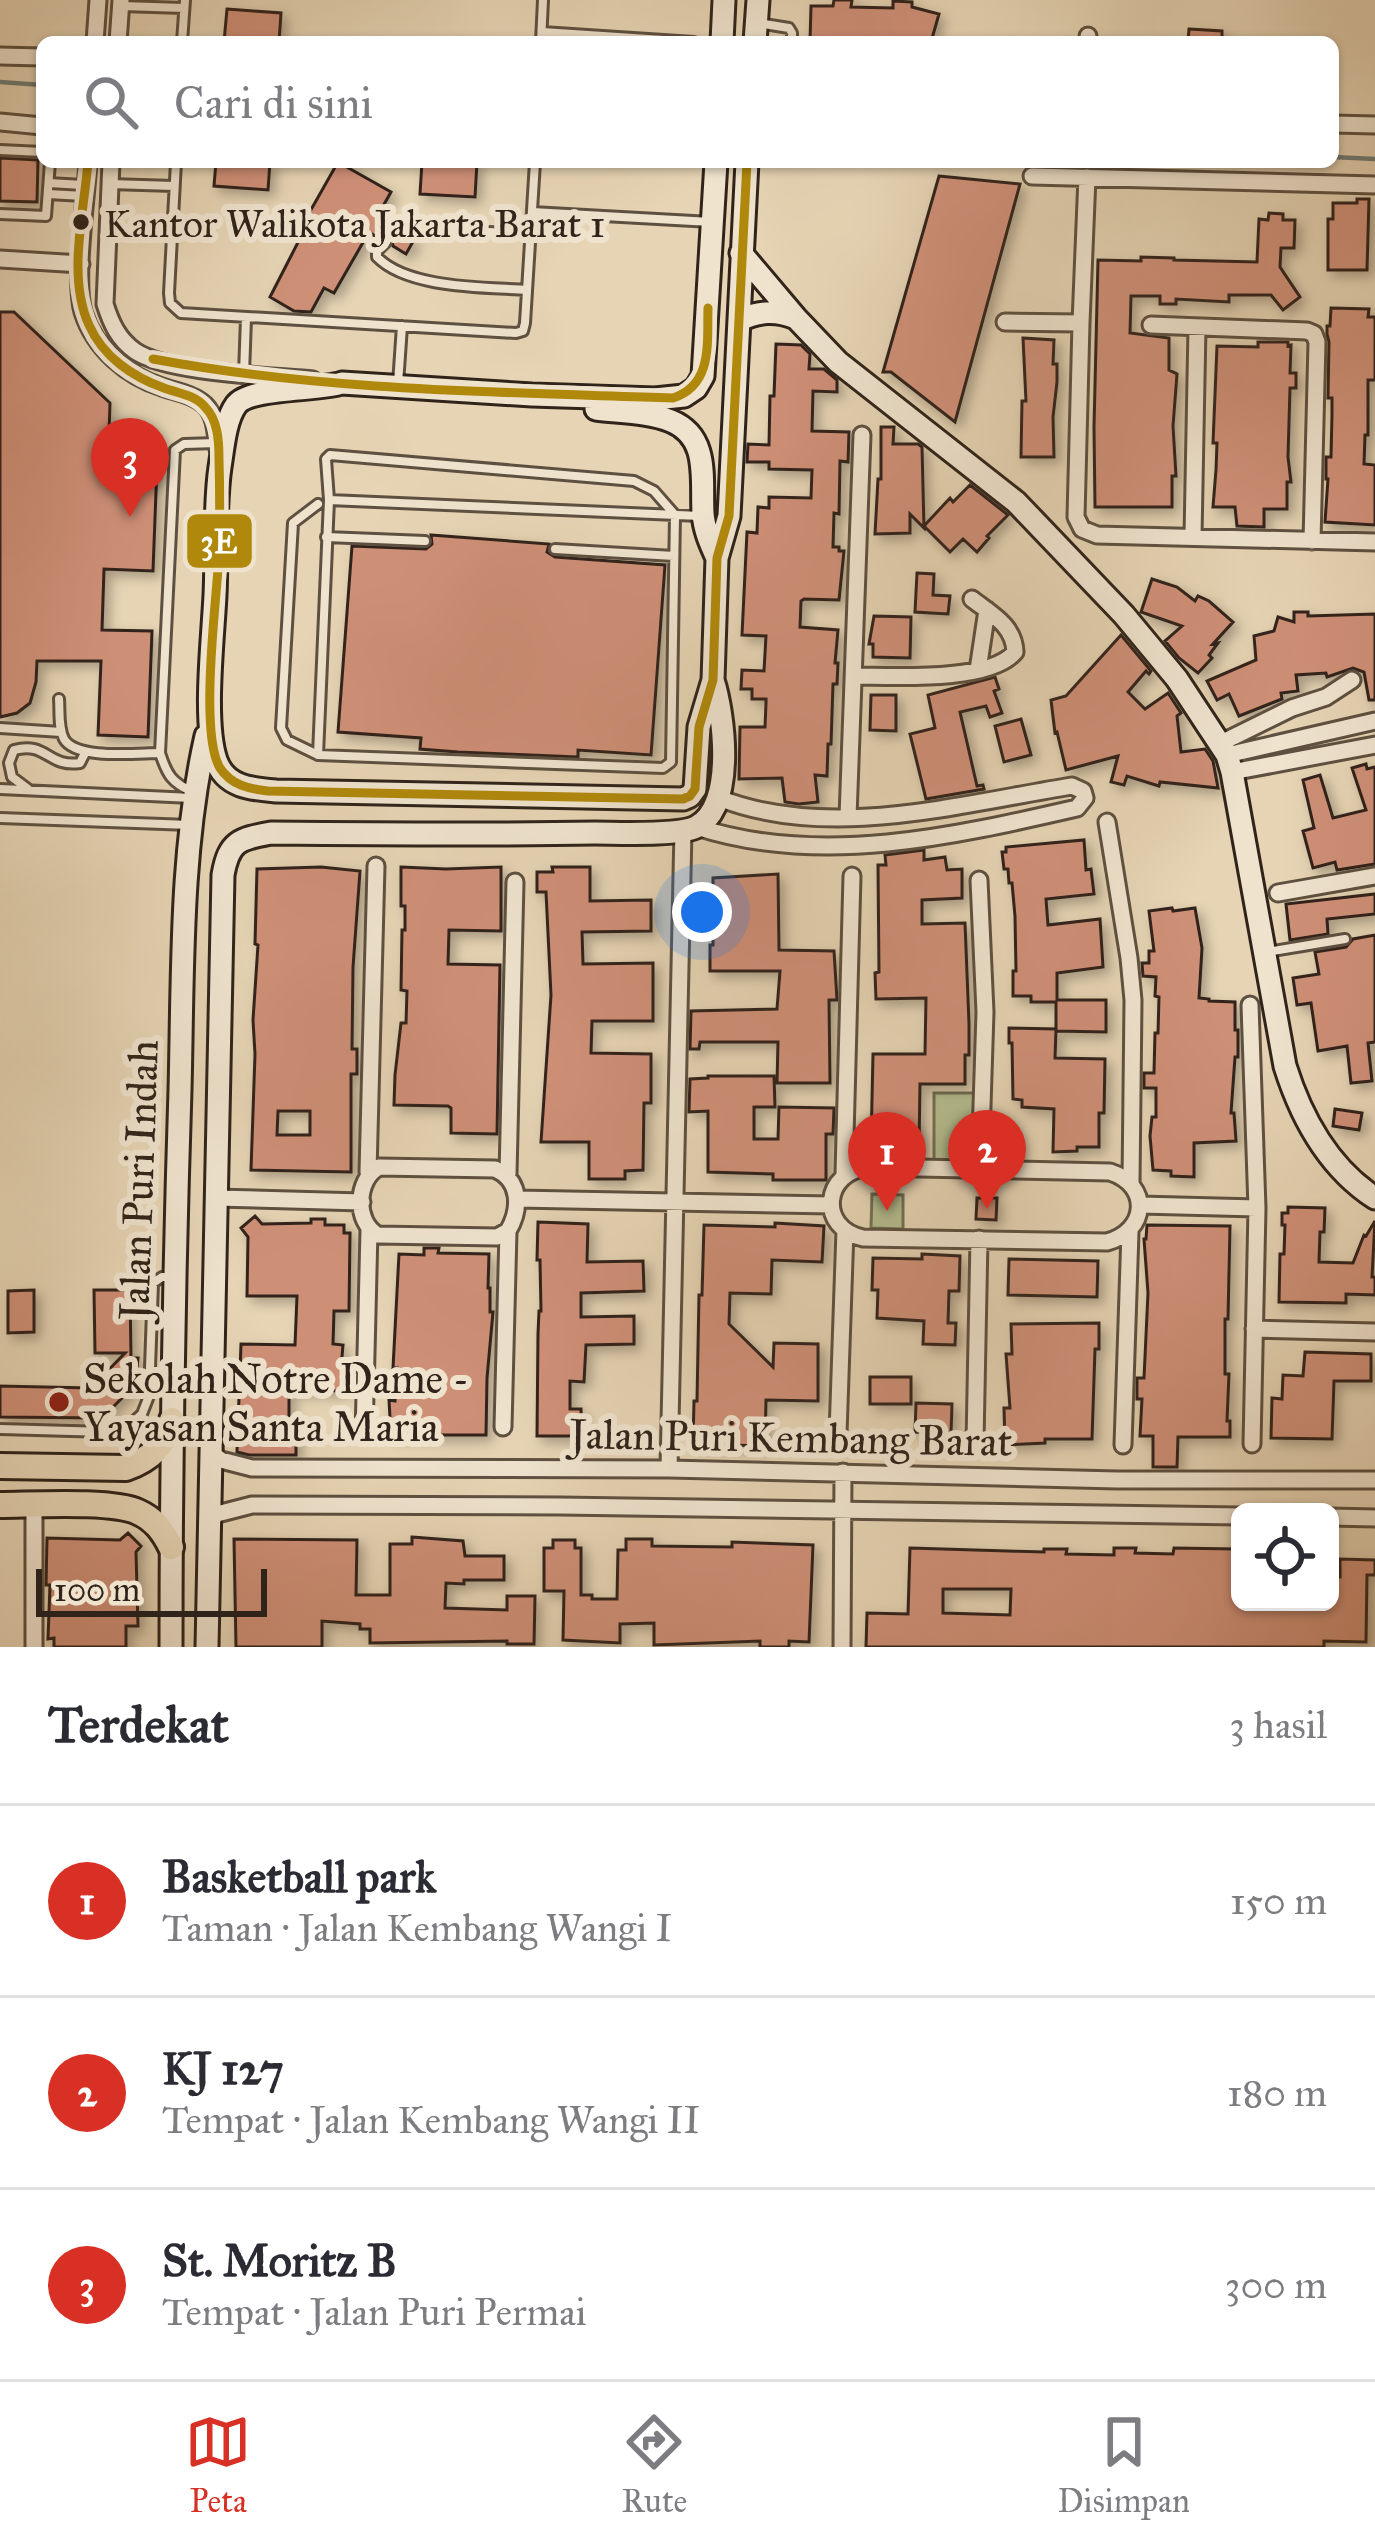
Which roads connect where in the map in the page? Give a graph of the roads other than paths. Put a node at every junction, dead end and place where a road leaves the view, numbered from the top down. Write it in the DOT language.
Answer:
graph roads {
  1 [pos="98,0"];
  2 [pos="543,0"];
  3 [pos="724,0"];
  4 [pos="125,4"];
  5 [pos="184,4"];
  6 [pos="757,22"];
  7 [pos="93,36"];
  8 [pos="119,36"];
  9 [pos="182,36"];
  10 [pos="542,36"];
  11 [pos="722,36"];
  12 [pos="792,36"];
  13 [pos="0,56"];
  14 [pos="36,57"];
  15 [pos="0,122"];
  16 [pos="1339,124"];
  17 [pos="36,125"];
  18 [pos="1375,125"];
  19 [pos="0,150"];
  20 [pos="36,152"];
  21 [pos="50,168"];
  22 [pos="88,168"];
  23 [pos="112,168"];
  24 [pos="176,168"];
  25 [pos="535,168"];
  26 [pos="715,168"];
  27 [pos="747,168"];
  28 [pos="1033,176"];
  29 [pos="1088,178"];
  30 [pos="114,184"];
  31 [pos="1375,185"];
  32 [pos="174,186"];
  33 [pos="49,189"];
  34 [pos="86,191"];
  35 [pos="532,212"];
  36 [pos="0,214"];
  37 [pos="703,221"];
  38 [pos="405,231"];
  39 [pos="531,234"];
  40 [pos="386,242"];
  41 [pos="741,253"];
  42 [pos="0,259"];
  43 [pos="81,264"];
  44 [pos="527,290"];
  45 [pos="247,318"];
  46 [pos="796,318"];
  47 [pos="740,320"];
  48 [pos="1005,322"];
  49 [pos="1081,323"];
  50 [pos="1151,325"];
  51 [pos="402,326"];
  52 [pos="1198,327"];
  53 [pos="244,366"];
  54 [pos="399,378"];
  55 [pos="342,382"];
  56 [pos="532,395"];
  57 [pos="862,435"];
  58 [pos="218,443"];
  59 [pos="220,470"];
  60 [pos="329,500"];
  61 [pos="318,504"];
  62 [pos="675,515"];
  63 [pos="703,516"];
  64 [pos="326,537"];
  65 [pos="1193,537"];
  66 [pos="425,541"];
  67 [pos="1312,541"];
  68 [pos="1375,542"];
  69 [pos="555,549"];
  70 [pos="674,556"];
  71 [pos="717,558"];
  72 [pos="972,599"];
  73 [pos="987,610"];
  74 [pos="978,670"];
  75 [pos="853,676"];
  76 [pos="712,680"];
  77 [pos="1352,680"];
  78 [pos="59,699"];
  79 [pos="210,717"];
  80 [pos="1375,721"];
  81 [pos="672,727"];
  82 [pos="699,727"];
  83 [pos="0,728"];
  84 [pos="61,732"];
  85 [pos="1375,745"];
  86 [pos="85,753"];
  87 [pos="160,753"];
  88 [pos="318,755"];
  89 [pos="1226,757"];
  90 [pos="0,789"];
  91 [pos="29,790"];
  92 [pos="194,795"];
  93 [pos="439,795"];
  94 [pos="719,798"];
  95 [pos="848,817"];
  96 [pos="0,818"];
  97 [pos="1107,822"];
  98 [pos="191,825"];
  99 [pos="690,828"];
  100 [pos="470,835"];
  101 [pos="376,866"];
  102 [pos="852,876"];
  103 [pos="1375,876"];
  104 [pos="979,880"];
  105 [pos="515,883"];
  106 [pos="1278,893"];
  107 [pos="1345,939"];
  108 [pos="1266,953"];
  109 [pos="1250,1005"];
  110 [pos="980,1169"];
  111 [pos="368,1172"];
  112 [pos="508,1174"];
  113 [pos="844,1174"];
  114 [pos="1130,1183"];
  115 [pos="215,1198"];
  116 [pos="1375,1198"];
  117 [pos="517,1199"];
  118 [pos="362,1202"];
  119 [pos="674,1202"];
  120 [pos="831,1205"];
  121 [pos="1139,1205"];
  122 [pos="1257,1208"];
  123 [pos="369,1230"];
  124 [pos="508,1231"];
  125 [pos="844,1231"];
  126 [pos="1130,1232"];
  127 [pos="980,1239"];
  128 [pos="174,1277"];
  129 [pos="1254,1329"];
  130 [pos="1375,1332"];
  131 [pos="172,1420"];
  132 [pos="503,1427"];
  133 [pos="0,1429"];
  134 [pos="838,1434"];
  135 [pos="364,1436"];
  136 [pos="975,1442"];
  137 [pos="1252,1444"];
  138 [pos="1123,1445"];
  139 [pos="209,1451"];
  140 [pos="0,1466"];
  141 [pos="69,1468"];
  142 [pos="669,1469"];
  143 [pos="843,1472"];
  144 [pos="1375,1480"];
  145 [pos="0,1505"];
  146 [pos="34,1505"];
  147 [pos="70,1506"];
  148 [pos="842,1512"];
  149 [pos="1231,1516"];
  150 [pos="1339,1517"];
  151 [pos="1375,1517"];
  152 [pos="208,1524"];
  153 [pos="171,1546"];
  154 [pos="34,1647"];
  155 [pos="171,1647"];
  156 [pos="207,1647"];
  157 [pos="842,1647"];
  1 -- 7 [label="street"];
  2 -- 10 [label="lane"];
  3 -- 11 [label="main road"];
  4 -- 5 [label="lane"];
  4 -- 8 [label="street"];
  5 -- 9 [label="lane"];
  6 -- 12 [label="lane"];
  13 -- 14 [label="street"];
  15 -- 17 [label="street"];
  16 -- 18 [label="street"];
  19 -- 20 [label="lane"];
  21 -- 33 [label="lane"];
  22 -- 34 [label="street"];
  23 -- 30 [label="street"];
  24 -- 32 [label="lane"];
  25 -- 35 [label="lane"];
  26 -- 37 [label="main road"];
  27 -- 41 [label="main road"];
  28 -- 29 [label="street"];
  29 -- 31 [label="street"];
  29 -- 49 [label="street"];
  30 -- 32 [label="lane"];
  30 -- 53 [label="street"];
  32 -- 45 [label="lane"];
  33 -- 34 [label="lane"];
  33 -- 36 [label="lane"];
  34 -- 43 [label="street"];
  35 -- 37 [label="lane"];
  35 -- 39 [label="lane"];
  37 -- 56 [label="main road"];
  38 -- 39 [label="lane"];
  39 -- 44 [label="lane"];
  40 -- 44 [label="lane"];
  41 -- 46 [label="main road"];
  41 -- 47 [label="main road"];
  42 -- 43 [label="street"];
  43 -- 58 [label="street"];
  44 -- 51 [label="lane"];
  45 -- 51 [label="lane"];
  45 -- 53 [label="lane"];
  46 -- 47 [label="main road"];
  46 -- 89 [label="main road"];
  47 -- 71 [label="main road"];
  48 -- 49 [label="street"];
  49 -- 65 [label="street"];
  50 -- 52 [label="street"];
  51 -- 54 [label="lane"];
  52 -- 65 [label="street"];
  52 -- 67 [label="street"];
  53 -- 55 [label="street"];
  54 -- 55 [label="main road"];
  54 -- 56 [label="main road"];
  55 -- 59 [label="main road"];
  56 -- 63 [label="main road"];
  57 -- 75 [label="street"];
  58 -- 59 [label="street"];
  58 -- 87 [label="lane"];
  59 -- 79 [label="main road"];
  60 -- 62 [label="lane"];
  60 -- 62 [label="lane"];
  60 -- 64 [label="lane"];
  61 -- 88 [label="lane"];
  62 -- 63 [label="lane"];
  62 -- 70 [label="lane"];
  63 -- 71 [label="main road"];
  64 -- 66 [label="lane"];
  64 -- 88 [label="lane"];
  65 -- 67 [label="street"];
  67 -- 68 [label="street"];
  69 -- 70 [label="lane"];
  70 -- 81 [label="lane"];
  71 -- 76 [label="main road"];
  72 -- 73 [label="street"];
  73 -- 74 [label="street"];
  73 -- 74 [label="street"];
  74 -- 75 [label="street"];
  75 -- 95 [label="street"];
  76 -- 82 [label="main road"];
  76 -- 94 [label="main road"];
  77 -- 89 [label="street"];
  78 -- 84 [label="lane"];
  79 -- 92 [label="main road, Jalan Puri Indah"];
  79 -- 93 [label="main road"];
  80 -- 89 [label="street"];
  81 -- 82 [label="lane"];
  81 -- 88 [label="lane"];
  82 -- 93 [label="main road"];
  83 -- 84 [label="lane"];
  84 -- 86 [label="lane"];
  85 -- 89 [label="street"];
  86 -- 87 [label="lane"];
  86 -- 91 [label="lane"];
  87 -- 92 [label="lane"];
  89 -- 108 [label="main road"];
  90 -- 91 [label="lane"];
  91 -- 92 [label="lane"];
  92 -- 98 [label="main road, Jalan Puri Indah"];
  93 -- 100 [label="main road"];
  94 -- 95 [label="street"];
  94 -- 99 [label="main road"];
  95 -- 99 [label="street"];
  96 -- 98 [label="lane"];
  97 -- 114 [label="street"];
  98 -- 128 [label="main road, Jalan Puri Indah"];
  99 -- 100 [label="main road"];
  99 -- 119 [label="street"];
  100 -- 115 [label="main road, Jalan Puri Indah"];
  101 -- 111 [label="street"];
  102 -- 113 [label="street"];
  103 -- 106 [label="street"];
  104 -- 110 [label="street"];
  105 -- 112 [label="street"];
  107 -- 108 [label="lane"];
  108 -- 116 [label="main road"];
  109 -- 122 [label="street"];
  110 -- 113 [label="street"];
  110 -- 114 [label="street"];
  111 -- 112 [label="street"];
  111 -- 118 [label="street"];
  112 -- 117 [label="street"];
  113 -- 120 [label="street"];
  114 -- 121 [label="street"];
  115 -- 118 [label="street"];
  115 -- 139 [label="main road, Jalan Puri Indah"];
  117 -- 119 [label="street"];
  117 -- 124 [label="street"];
  118 -- 123 [label="street"];
  119 -- 120 [label="street"];
  119 -- 142 [label="street"];
  120 -- 125 [label="street"];
  121 -- 122 [label="street"];
  121 -- 126 [label="street"];
  122 -- 129 [label="street"];
  123 -- 124 [label="street"];
  123 -- 135 [label="street"];
  124 -- 132 [label="street"];
  125 -- 127 [label="street"];
  125 -- 134 [label="street"];
  126 -- 127 [label="street"];
  126 -- 138 [label="street"];
  127 -- 136 [label="street"];
  128 -- 131 [label="main road, Jalan Puri Indah"];
  128 -- 133 [label="lane"];
  129 -- 130 [label="street"];
  129 -- 137 [label="street"];
  131 -- 141 [label="main road"];
  131 -- 153 [label="main road, Jalan Puri Indah"];
  139 -- 142 [label="street, Jalan Puri Kembang Barat"];
  139 -- 152 [label="main road, Jalan Puri Indah"];
  140 -- 141 [label="main road"];
  141 -- 147 [label="main road"];
  142 -- 143 [label="street, Jalan Puri Kembang Barat"];
  143 -- 144 [label="street, Jalan Puri Kembang Barat"];
  143 -- 148 [label="street"];
  145 -- 146 [label="main road"];
  146 -- 147 [label="main road"];
  146 -- 154 [label="street"];
  147 -- 153 [label="main road"];
  148 -- 149 [label="street"];
  148 -- 152 [label="street"];
  148 -- 157 [label="street"];
  150 -- 151 [label="street"];
  152 -- 156 [label="main road, Jalan Puri Indah"];
  153 -- 155 [label="main road, Jalan Puri Indah"];
}
